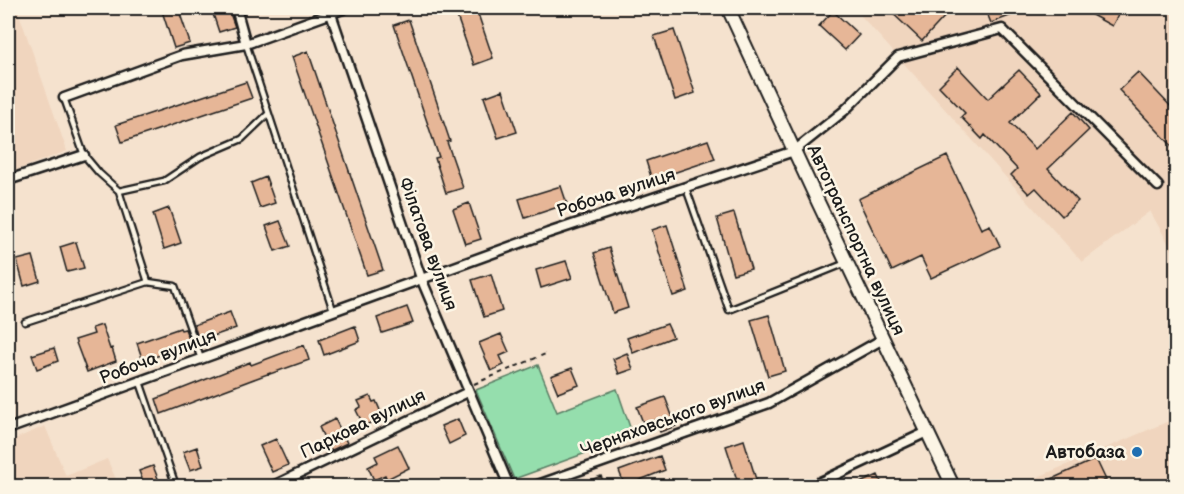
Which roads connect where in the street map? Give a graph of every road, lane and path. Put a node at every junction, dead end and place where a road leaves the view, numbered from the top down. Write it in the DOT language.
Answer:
graph roads {
  1 [pos="236,8"];
  2 [pos="346,8"];
  3 [pos="728,8"];
  4 [pos="330,10"];
  5 [pos="246,44"];
  6 [pos="64,98"];
  7 [pos="268,114"];
  8 [pos="794,151"];
  9 [pos="84,156"];
  10 [pos="8,180"];
  11 [pos="1158,186"];
  12 [pos="686,188"];
  13 [pos="119,190"];
  14 [pos="846,263"];
  15 [pos="421,278"];
  16 [pos="148,282"];
  17 [pos="333,310"];
  18 [pos="25,322"];
  19 [pos="883,339"];
  20 [pos="548,353"];
  21 [pos="201,359"];
  22 [pos="140,382"];
  23 [pos="467,390"];
  24 [pos="8,429"];
  25 [pos="927,432"];
  26 [pos="176,486"];
  27 [pos="273,486"];
  28 [pos="509,486"];
  29 [pos="534,486"];
  30 [pos="812,486"];
  31 [pos="953,486"];
  1 -- 5 [label="street"];
  2 -- 4 [label="street"];
  3 -- 8 [label="main road, Автотранспортна вулиця"];
  4 -- 5 [label="street"];
  4 -- 15 [label="street, Філатова вулиця"];
  5 -- 6 [label="street"];
  5 -- 7 [label="lane"];
  6 -- 9 [label="lane"];
  7 -- 13 [label="lane"];
  7 -- 17 [label="lane"];
  8 -- 11 [label="street, Робоча вулиця"];
  8 -- 12 [label="street, Робоча вулиця"];
  8 -- 14 [label="main road, Автотранспортна вулиця"];
  9 -- 10 [label="street"];
  9 -- 13 [label="lane"];
  12 -- 14 [label="lane"];
  12 -- 15 [label="street, Робоча вулиця"];
  13 -- 16 [label="lane"];
  14 -- 19 [label="main road, Автотранспортна вулиця"];
  15 -- 17 [label="street, Робоча вулиця"];
  15 -- 23 [label="street, Філатова вулиця"];
  16 -- 18 [label="lane"];
  16 -- 21 [label="lane"];
  17 -- 21 [label="street, Робоча вулиця"];
  19 -- 25 [label="main road, Автотранспортна вулиця"];
  19 -- 29 [label="street, Черняховського вулиця"];
  20 -- 23 [label="path"];
  21 -- 22 [label="street, Робоча вулиця"];
  22 -- 24 [label="street, Робоча вулиця"];
  22 -- 26 [label="lane"];
  23 -- 27 [label="street, Паркова вулиця"];
  23 -- 28 [label="street, Філатова вулиця"];
  25 -- 30 [label="street"];
  25 -- 31 [label="main road, Автотранспортна вулиця"];
}
